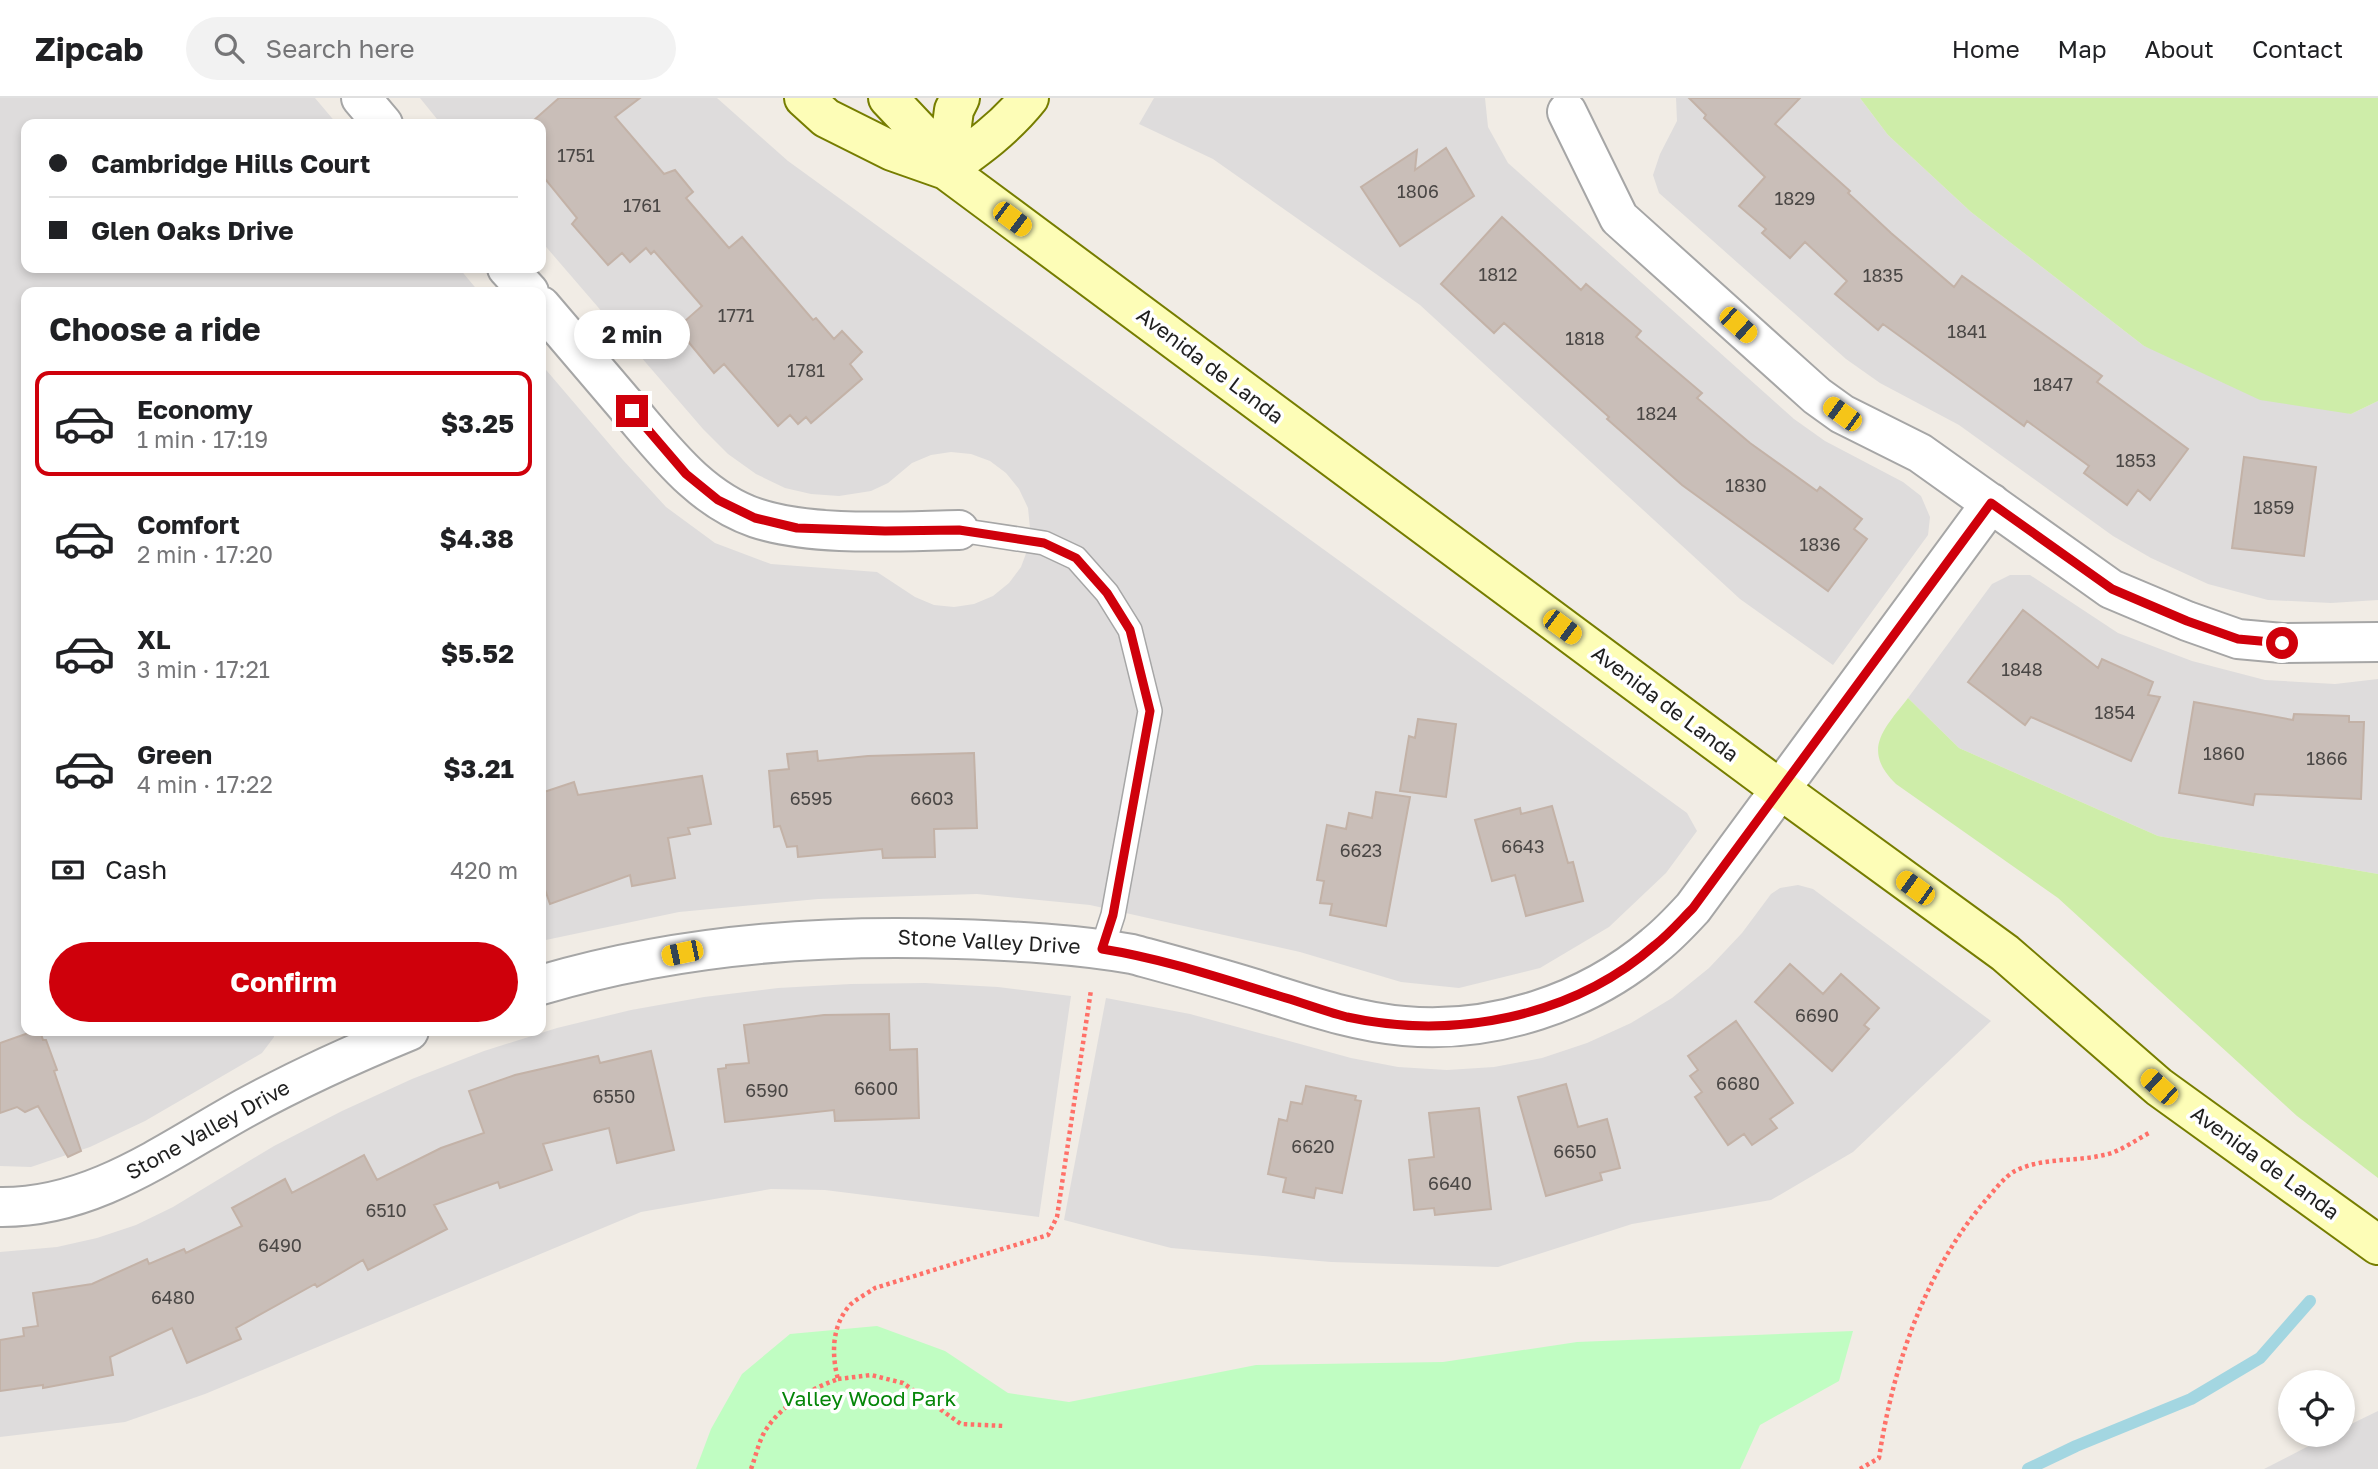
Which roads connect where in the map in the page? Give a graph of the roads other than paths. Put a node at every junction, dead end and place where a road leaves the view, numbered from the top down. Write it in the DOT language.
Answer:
graph roads {
  1 [pos="361,98"];
  2 [pos="804,98"];
  3 [pos="888,98"];
  4 [pos="960,98"];
  5 [pos="1029,98"];
  6 [pos="1567,112"];
  7 [pos="379,119"];
  8 [pos="946,170"];
  9 [pos="511,273"];
  10 [pos="524,287"];
  11 [pos="546,312"];
  12 [pos="1991,503"];
  13 [pos="959,530"];
  14 [pos="2378,642"];
  15 [pos="1782,790"];
  16 [pos="1102,949"];
  17 [pos="546,984"];
  18 [pos="380,1036"];
  19 [pos="334,1044"];
  20 [pos="0,1207"];
  21 [pos="2378,1245"];
  1 -- 7 [label="street"];
  2 -- 8 [label="street, Avenida de Landa"];
  3 -- 8 [label="street, Avenida de Landa"];
  4 -- 8 [label="street"];
  5 -- 8 [label="street"];
  6 -- 12 [label="street"];
  8 -- 15 [label="street, Avenida de Landa"];
  9 -- 10 [label="street"];
  11 -- 13 [label="street"];
  12 -- 14 [label="street"];
  12 -- 15 [label="street, Stone Valley Drive"];
  13 -- 16 [label="lane"];
  15 -- 16 [label="street, Stone Valley Drive"];
  15 -- 21 [label="street, Avenida de Landa"];
  16 -- 17 [label="street, Stone Valley Drive"];
  18 -- 19 [label="street, Stone Valley Drive"];
  19 -- 20 [label="street, Stone Valley Drive"];
}
